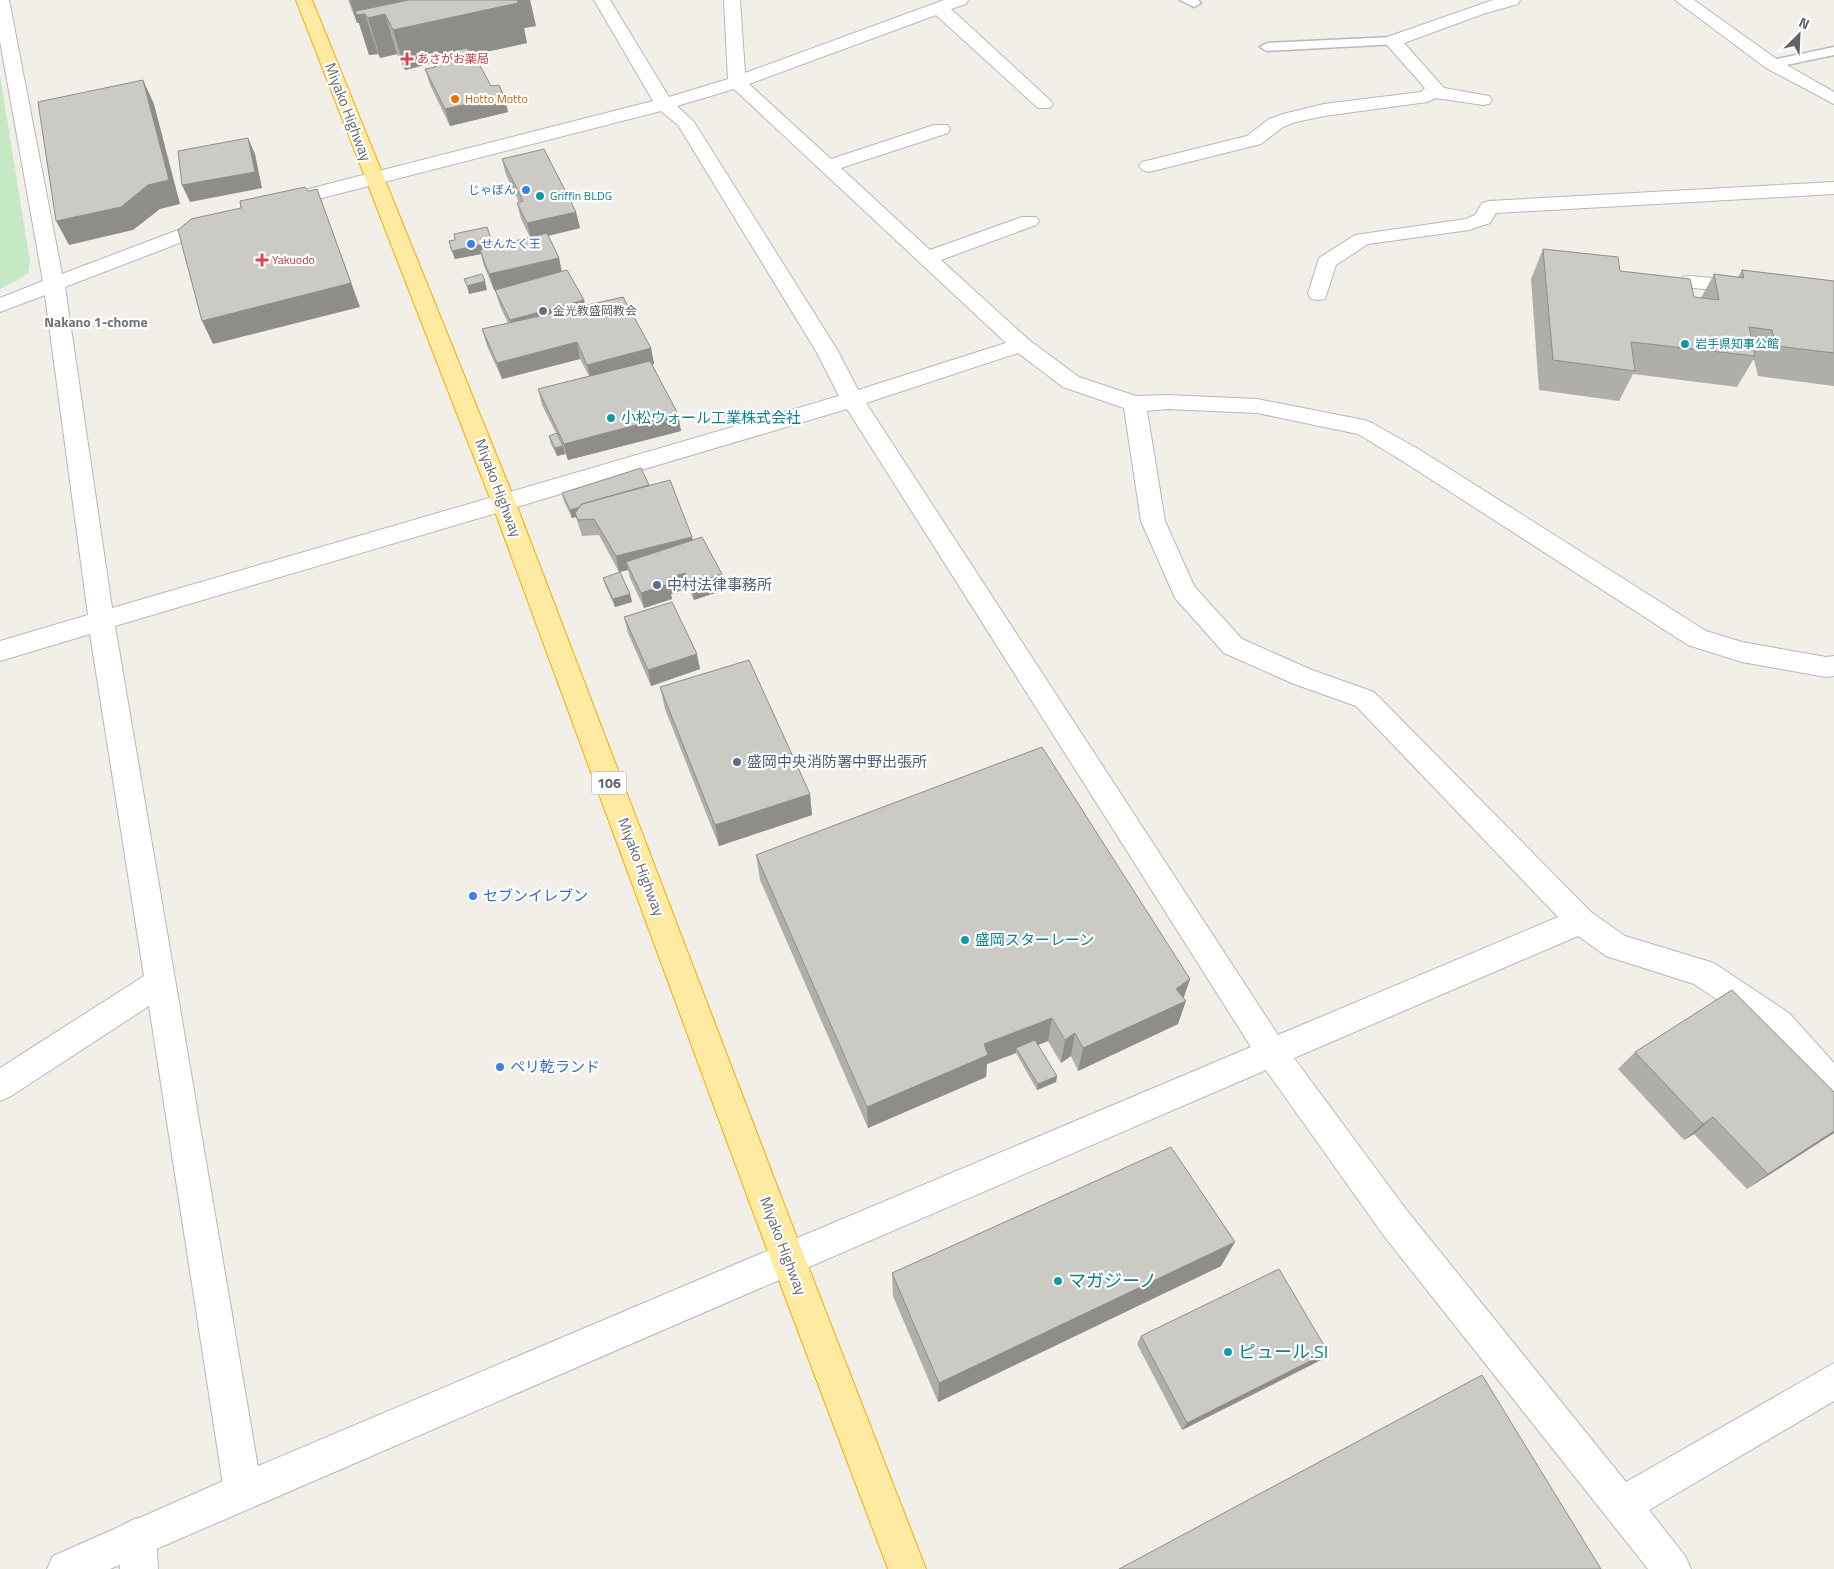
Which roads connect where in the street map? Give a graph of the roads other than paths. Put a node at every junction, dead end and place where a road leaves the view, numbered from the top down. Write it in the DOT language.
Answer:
graph roads {
  1 [pos="1,0"];
  2 [pos="304,0"];
  3 [pos="602,0"];
  4 [pos="732,0"];
  5 [pos="960,0"];
  6 [pos="1455,0"];
  7 [pos="1512,0"];
  8 [pos="1683,0"];
  9 [pos="939,8"];
  10 [pos="1477,10"];
  11 [pos="1393,41"];
  12 [pos="1267,47"];
  13 [pos="1834,50"];
  14 [pos="1772,64"];
  15 [pos="737,82"];
  16 [pos="1431,92"];
  17 [pos="1484,100"];
  18 [pos="1834,100"];
  19 [pos="664,104"];
  20 [pos="1044,104"];
  21 [pos="941,129"];
  22 [pos="828,166"];
  23 [pos="1149,166"];
  24 [pos="373,177"];
  25 [pos="1834,188"];
  26 [pos="260,209"];
  27 [pos="232,217"];
  28 [pos="1030,221"];
  29 [pos="926,258"];
  30 [pos="1690,282"];
  31 [pos="54,284"];
  32 [pos="1767,288"];
  33 [pos="1318,294"];
  34 [pos="0,304"];
  35 [pos="1021,345"];
  36 [pos="852,400"];
  37 [pos="1135,404"];
  38 [pos="503,501"];
  39 [pos="101,621"];
  40 [pos="0,651"];
  41 [pos="1834,666"];
  42 [pos="1581,921"];
  43 [pos="160,982"];
  44 [pos="1273,1054"];
  45 [pos="0,1086"];
  46 [pos="1834,1086"];
  47 [pos="788,1259"];
  48 [pos="1834,1381"];
  49 [pos="243,1491"];
  50 [pos="1622,1505"];
  51 [pos="138,1553"];
  52 [pos="66,1569"];
  53 [pos="907,1569"];
  54 [pos="1672,1569"];
  1 -- 31 [label="street"];
  2 -- 24 [label="highway, Miyako Highway / 106"];
  3 -- 19 [label="street"];
  4 -- 15 [label="street"];
  5 -- 9 [label="street"];
  6 -- 10 [label="street"];
  7 -- 10 [label="street"];
  8 -- 14 [label="street"];
  9 -- 15 [label="street"];
  9 -- 20 [label="street"];
  10 -- 11 [label="street"];
  11 -- 12 [label="lane"];
  11 -- 16 [label="street"];
  13 -- 14 [label="lane"];
  14 -- 18 [label="street"];
  15 -- 19 [label="street"];
  15 -- 22 [label="street"];
  16 -- 17 [label="street"];
  16 -- 23 [label="street"];
  19 -- 24 [label="street"];
  19 -- 36 [label="street"];
  21 -- 22 [label="street"];
  22 -- 29 [label="street"];
  24 -- 26 [label="street"];
  24 -- 38 [label="highway, Miyako Highway / 106"];
  25 -- 33 [label="street"];
  27 -- 31 [label="street"];
  28 -- 29 [label="street"];
  29 -- 35 [label="street"];
  30 -- 32 [label="street"];
  31 -- 34 [label="street"];
  31 -- 39 [label="street"];
  35 -- 36 [label="street"];
  35 -- 37 [label="street"];
  36 -- 38 [label="street"];
  36 -- 44 [label="street"];
  37 -- 41 [label="street"];
  37 -- 42 [label="street"];
  38 -- 39 [label="street"];
  38 -- 47 [label="highway, Miyako Highway / 106"];
  39 -- 40 [label="street"];
  39 -- 43 [label="street"];
  42 -- 44 [label="street"];
  42 -- 46 [label="street"];
  43 -- 45 [label="street"];
  43 -- 49 [label="street"];
  44 -- 47 [label="street"];
  44 -- 50 [label="street"];
  47 -- 49 [label="street"];
  47 -- 53 [label="highway, Miyako Highway / 106"];
  48 -- 50 [label="street"];
  49 -- 51 [label="street"];
  50 -- 54 [label="street"];
  51 -- 52 [label="street"];
}
